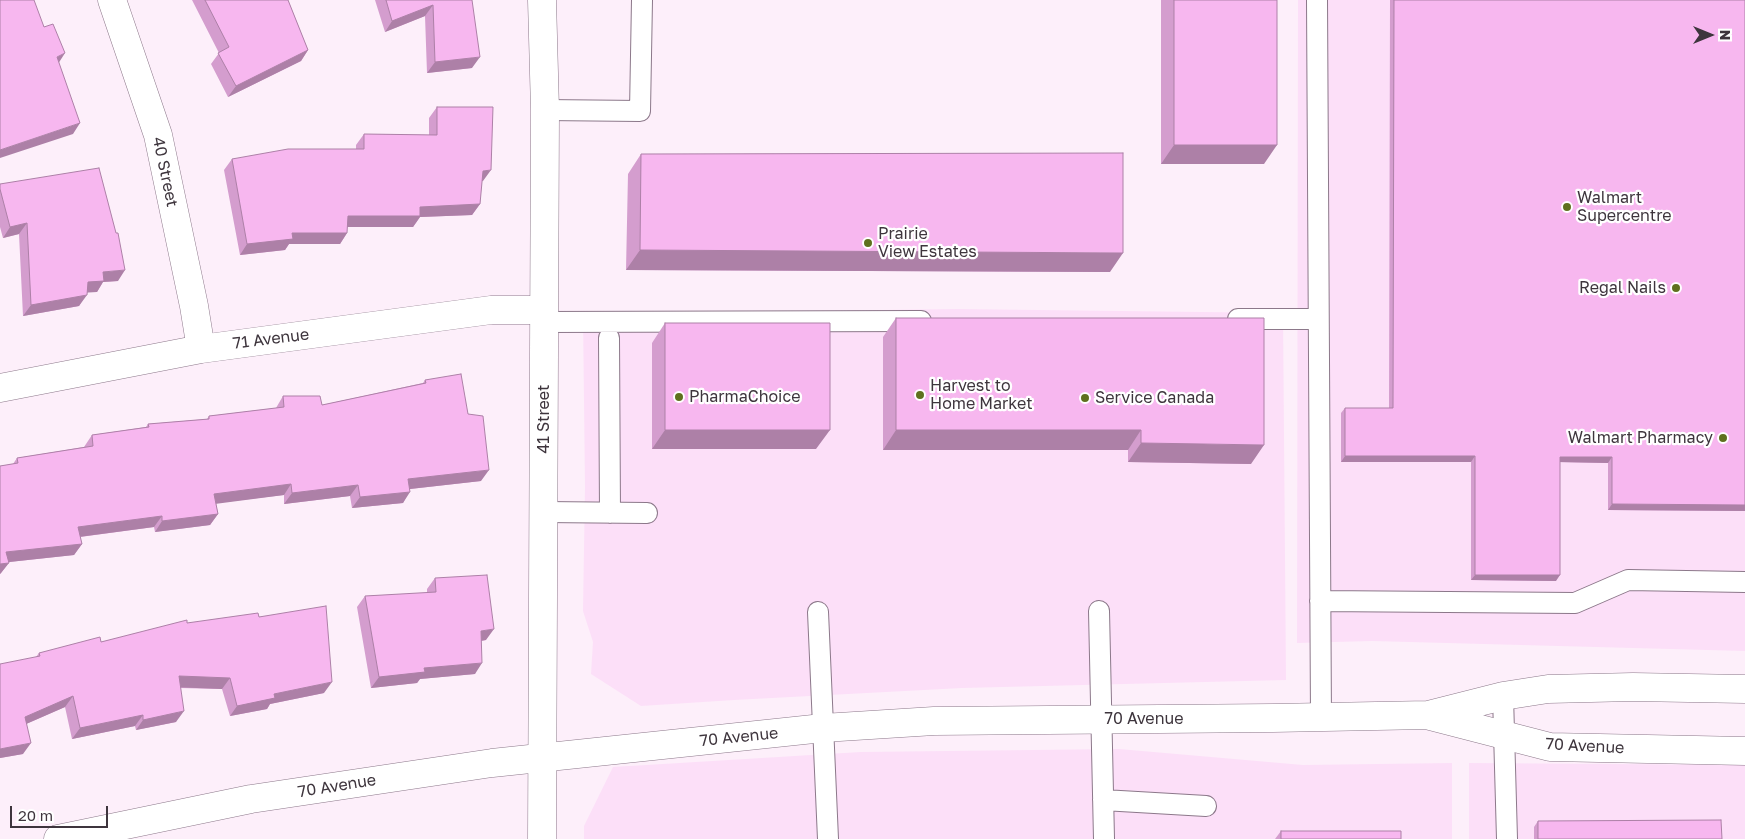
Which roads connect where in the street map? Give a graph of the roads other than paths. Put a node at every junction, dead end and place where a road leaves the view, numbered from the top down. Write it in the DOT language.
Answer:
graph roads {
  1 [pos="112,0"];
  2 [pos="542,0"];
  3 [pos="642,0"];
  4 [pos="1316,0"];
  5 [pos="545,110"];
  6 [pos="544,316"];
  7 [pos="1220,319"];
  8 [pos="1318,319"];
  9 [pos="935,320"];
  10 [pos="609,338"];
  11 [pos="201,348"];
  12 [pos="0,388"];
  13 [pos="544,512"];
  14 [pos="610,513"];
  15 [pos="646,513"];
  16 [pos="1745,582"];
  17 [pos="1320,601"];
  18 [pos="818,612"];
  19 [pos="1099,612"];
  20 [pos="1745,689"];
  21 [pos="1503,696"];
  22 [pos="1428,715"];
  23 [pos="1321,718"];
  24 [pos="1102,719"];
  25 [pos="823,728"];
  26 [pos="1503,734"];
  27 [pos="1745,751"];
  28 [pos="541,757"];
  29 [pos="1103,800"];
  30 [pos="1206,806"];
  31 [pos="58,839"];
  32 [pos="542,839"];
  33 [pos="828,839"];
  34 [pos="1104,839"];
  35 [pos="1507,839"];
  1 -- 11 [label="street, 40 Street"];
  2 -- 5 [label="street, 41 Street"];
  3 -- 5 [label="lane"];
  4 -- 8 [label="lane"];
  5 -- 6 [label="street, 41 Street"];
  6 -- 9 [label="lane"];
  6 -- 11 [label="street, 71 Avenue"];
  6 -- 13 [label="street, 41 Street"];
  7 -- 8 [label="lane"];
  8 -- 17 [label="lane"];
  10 -- 14 [label="lane"];
  11 -- 12 [label="street, 71 Avenue"];
  13 -- 14 [label="lane"];
  13 -- 28 [label="street, 41 Street"];
  14 -- 15 [label="lane"];
  16 -- 17 [label="lane"];
  17 -- 23 [label="lane"];
  18 -- 25 [label="lane"];
  19 -- 24 [label="lane"];
  20 -- 21 [label="street, 70 Avenue"];
  21 -- 22 [label="street, 70 Avenue"];
  21 -- 26 [label="lane"];
  22 -- 23 [label="street, 70 Avenue"];
  22 -- 26 [label="street, 70 Avenue"];
  23 -- 24 [label="street, 70 Avenue"];
  24 -- 25 [label="street, 70 Avenue"];
  24 -- 29 [label="lane"];
  25 -- 28 [label="street, 70 Avenue"];
  25 -- 33 [label="lane"];
  26 -- 27 [label="street, 70 Avenue"];
  26 -- 35 [label="lane"];
  28 -- 31 [label="street, 70 Avenue"];
  28 -- 32 [label="street, 41 Street"];
  29 -- 30 [label="lane"];
  29 -- 34 [label="lane"];
}
